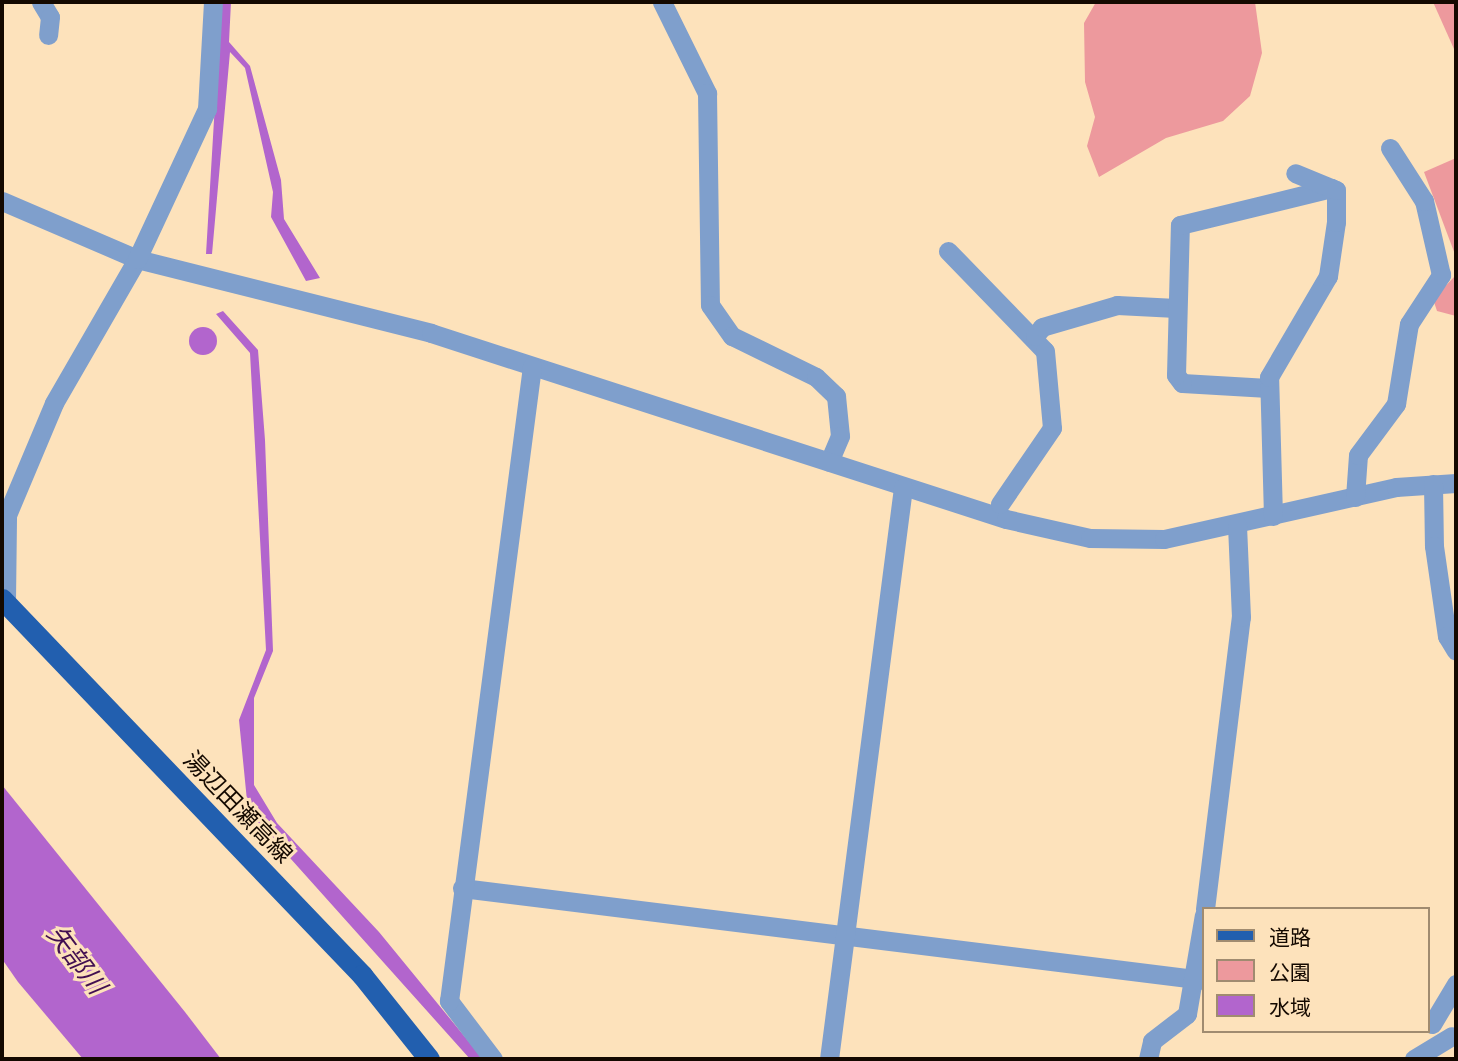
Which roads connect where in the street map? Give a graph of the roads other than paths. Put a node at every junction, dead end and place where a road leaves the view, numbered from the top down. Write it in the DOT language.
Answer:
graph roads {
  1 [pos="41,2"];
  2 [pos="213,2"];
  3 [pos="662,2"];
  4 [pos="48,35"];
  5 [pos="1390,148"];
  6 [pos="1295,173"];
  7 [pos="1332,188"];
  8 [pos="2,201"];
  9 [pos="948,251"];
  10 [pos="137,259"];
  11 [pos="1176,307"];
  12 [pos="1035,336"];
  13 [pos="532,366"];
  14 [pos="1268,388"];
  15 [pos="829,462"];
  16 [pos="1456,483"];
  17 [pos="1433,484"];
  18 [pos="903,488"];
  19 [pos="1355,497"];
  20 [pos="1000,504"];
  21 [pos="1273,516"];
  22 [pos="1237,525"];
  23 [pos="4,600"];
  24 [pos="1456,651"];
  25 [pos="462,888"];
  26 [pos="1205,907"];
  27 [pos="846,934"];
  28 [pos="1202,947"];
  29 [pos="1200,979"];
  30 [pos="1456,984"];
  31 [pos="1430,1022"];
  32 [pos="1454,1037"];
  33 [pos="429,1059"];
  34 [pos="493,1059"];
  35 [pos="829,1059"];
  36 [pos="1147,1059"];
  37 [pos="1414,1059"];
  1 -- 4 [label="street"];
  2 -- 10 [label="street"];
  3 -- 15 [label="street"];
  5 -- 19 [label="street"];
  6 -- 7 [label="street"];
  7 -- 11 [label="street"];
  7 -- 14 [label="street"];
  8 -- 10 [label="street"];
  9 -- 12 [label="street"];
  10 -- 13 [label="street"];
  10 -- 23 [label="street"];
  11 -- 12 [label="street"];
  11 -- 14 [label="street"];
  12 -- 20 [label="street"];
  13 -- 15 [label="street"];
  13 -- 25 [label="street"];
  14 -- 21 [label="street"];
  15 -- 18 [label="street"];
  16 -- 17 [label="street"];
  17 -- 19 [label="street"];
  17 -- 24 [label="street"];
  18 -- 22 [label="street"];
  18 -- 27 [label="street"];
  19 -- 21 [label="street"];
  21 -- 22 [label="street"];
  22 -- 26 [label="street"];
  23 -- 33 [label="main road, 湯辺田瀬高線"];
  25 -- 27 [label="street"];
  25 -- 34 [label="street"];
  27 -- 29 [label="street"];
  27 -- 35 [label="street"];
  28 -- 29 [label="street"];
  29 -- 36 [label="street"];
  30 -- 31 [label="street"];
  31 -- 32 [label="street"];
  32 -- 37 [label="street"];
}
